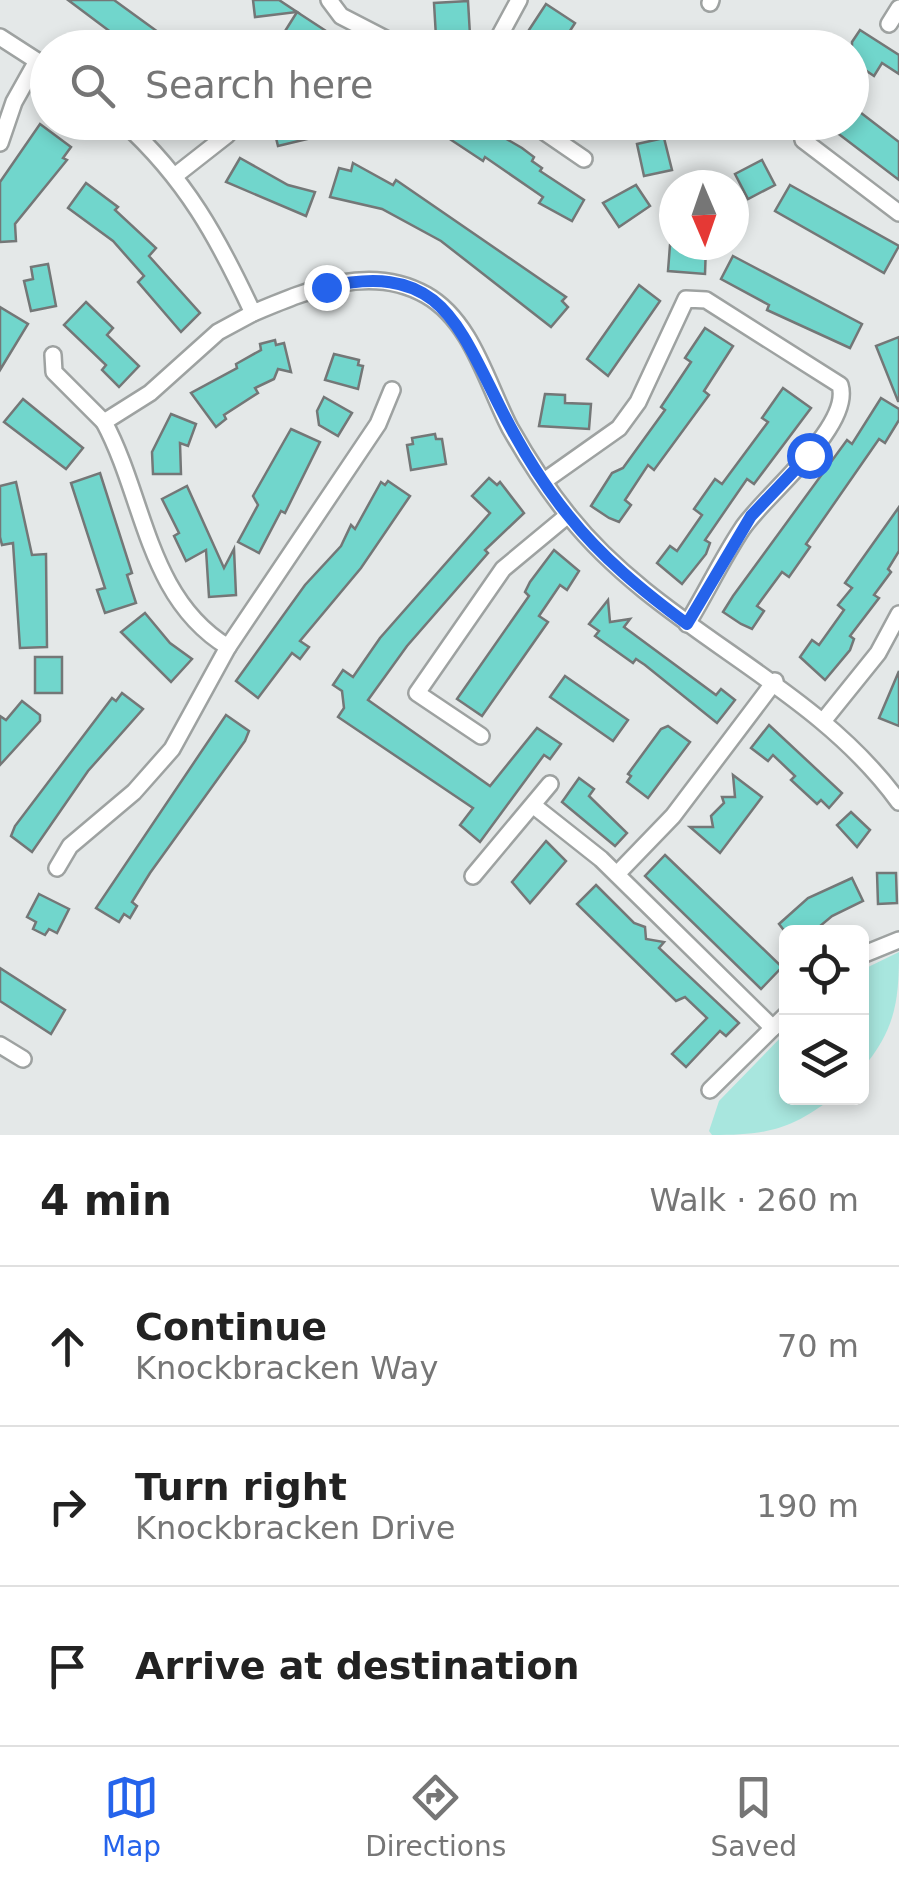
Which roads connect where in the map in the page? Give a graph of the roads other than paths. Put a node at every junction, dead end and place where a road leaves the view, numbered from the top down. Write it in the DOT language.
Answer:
graph roads {
  1 [pos="329,0"];
  2 [pos="519,0"];
  3 [pos="899,8"];
  4 [pos="889,24"];
  5 [pos="368,30"];
  6 [pos="503,30"];
  7 [pos="0,38"];
  8 [pos="30,57"];
  9 [pos="30,80"];
  10 [pos="141,140"];
  11 [pos="220,140"];
  12 [pos="556,140"];
  13 [pos="803,140"];
  14 [pos="0,143"];
  15 [pos="584,159"];
  16 [pos="176,174"];
  17 [pos="899,212"];
  18 [pos="253,313"];
  19 [pos="53,355"];
  20 [pos="392,390"];
  21 [pos="104,422"];
  22 [pos="544,482"];
  23 [pos="568,515"];
  24 [pos="899,614"];
  25 [pos="687,624"];
  26 [pos="228,647"];
  27 [pos="775,681"];
  28 [pos="824,720"];
  29 [pos="481,736"];
  30 [pos="550,784"];
  31 [pos="899,802"];
  32 [pos="534,806"];
  33 [pos="57,868"];
  34 [pos="617,874"];
  35 [pos="472,876"];
  36 [pos="899,940"];
  37 [pos="869,952"];
  38 [pos="779,1022"];
  39 [pos="773,1028"];
  40 [pos="0,1044"];
  41 [pos="23,1059"];
  42 [pos="710,1090"];
  1 -- 5 [label="street"];
  2 -- 6 [label="street"];
  3 -- 4 [label="street"];
  7 -- 8 [label="street"];
  9 -- 14 [label="street"];
  10 -- 16 [label="street"];
  11 -- 16 [label="street"];
  12 -- 15 [label="street"];
  13 -- 17 [label="street"];
  16 -- 18 [label="street"];
  18 -- 21 [label="street"];
  18 -- 22 [label="street"];
  19 -- 21 [label="street"];
  20 -- 26 [label="street"];
  21 -- 26 [label="street"];
  22 -- 23 [label="street"];
  22 -- 25 [label="street"];
  23 -- 25 [label="street"];
  23 -- 29 [label="street"];
  24 -- 28 [label="street"];
  25 -- 27 [label="street"];
  26 -- 33 [label="street"];
  27 -- 28 [label="street"];
  27 -- 34 [label="street"];
  28 -- 31 [label="street"];
  30 -- 32 [label="street"];
  32 -- 34 [label="street"];
  32 -- 35 [label="street"];
  34 -- 39 [label="street"];
  36 -- 37 [label="street"];
  38 -- 39 [label="street"];
  39 -- 42 [label="street"];
  40 -- 41 [label="street"];
}
